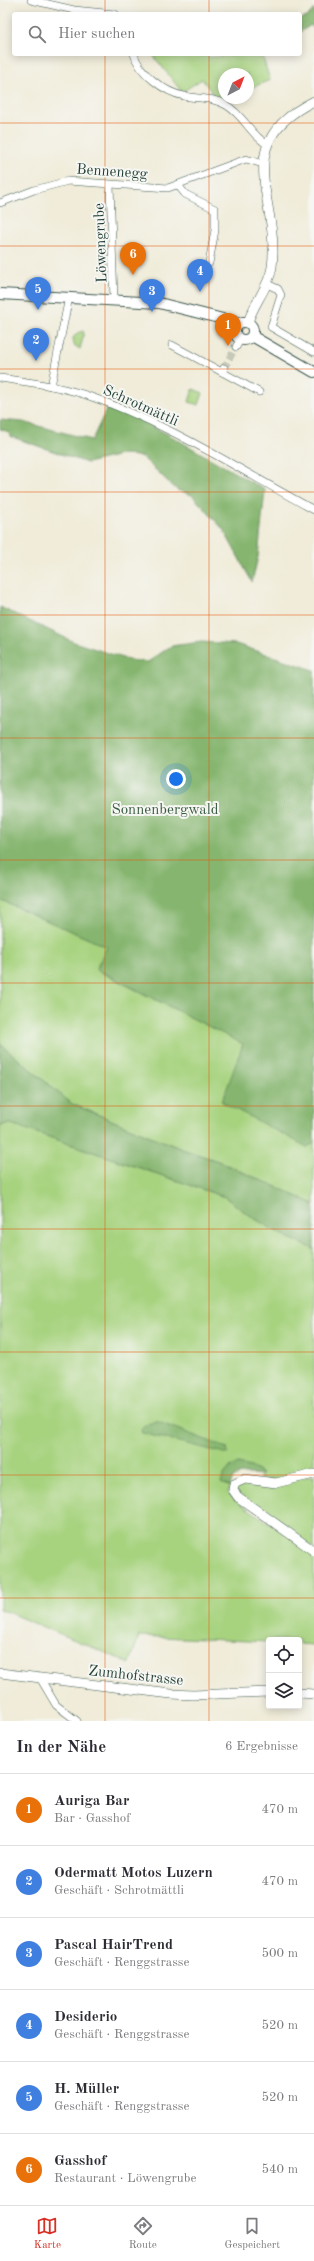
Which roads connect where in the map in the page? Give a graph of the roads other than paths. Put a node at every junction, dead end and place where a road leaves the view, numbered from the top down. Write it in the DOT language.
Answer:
graph roads {
  1 [pos="31,0"];
  2 [pos="94,12"];
  3 [pos="135,56"];
  4 [pos="314,102"];
  5 [pos="268,145"];
  6 [pos="262,164"];
  7 [pos="110,184"];
  8 [pos="178,185"];
  9 [pos="0,203"];
  10 [pos="209,263"];
  11 [pos="267,284"];
  12 [pos="0,294"];
  13 [pos="68,297"];
  14 [pos="114,300"];
  15 [pos="214,318"];
  16 [pos="244,323"];
  17 [pos="252,336"];
  18 [pos="237,341"];
  19 [pos="172,345"];
  20 [pos="314,352"];
  21 [pos="314,372"];
  22 [pos="0,378"];
  23 [pos="51,386"];
  24 [pos="258,392"];
  25 [pos="314,510"];
  26 [pos="314,1474"];
  27 [pos="314,1551"];
  28 [pos="0,1673"];
  29 [pos="40,1678"];
  30 [pos="266,1692"];
  31 [pos="302,1694"];
  32 [pos="314,1694"];
  33 [pos="77,1721"];
  1 -- 2 [label="street"];
  3 -- 5 [label="street"];
  4 -- 5 [label="street"];
  5 -- 6 [label="street"];
  6 -- 8 [label="street, Bennenegg"];
  6 -- 11 [label="street"];
  7 -- 8 [label="street, Bennenegg"];
  7 -- 9 [label="street, Bennenegg"];
  7 -- 14 [label="street, Löwengrube"];
  8 -- 10 [label="street"];
  11 -- 16 [label="street"];
  11 -- 20 [label="street"];
  12 -- 13 [label="main road"];
  13 -- 14 [label="main road"];
  13 -- 23 [label="street"];
  14 -- 15 [label="main road"];
  15 -- 16 [label="main road"];
  15 -- 18 [label="main road"];
  16 -- 17 [label="main road"];
  16 -- 18 [label="main road"];
  17 -- 18 [label="main road"];
  17 -- 21 [label="main road"];
  19 -- 24 [label="street"];
  22 -- 23 [label="street, Schrotmättli"];
  23 -- 25 [label="street, Schrotmättli"];
  26 -- 27 [label="street"];
  28 -- 29 [label="street, Zumhofstrasse"];
  29 -- 30 [label="street, Zumhofstrasse"];
  29 -- 33 [label="street"];
  31 -- 32 [label="street"];
}
